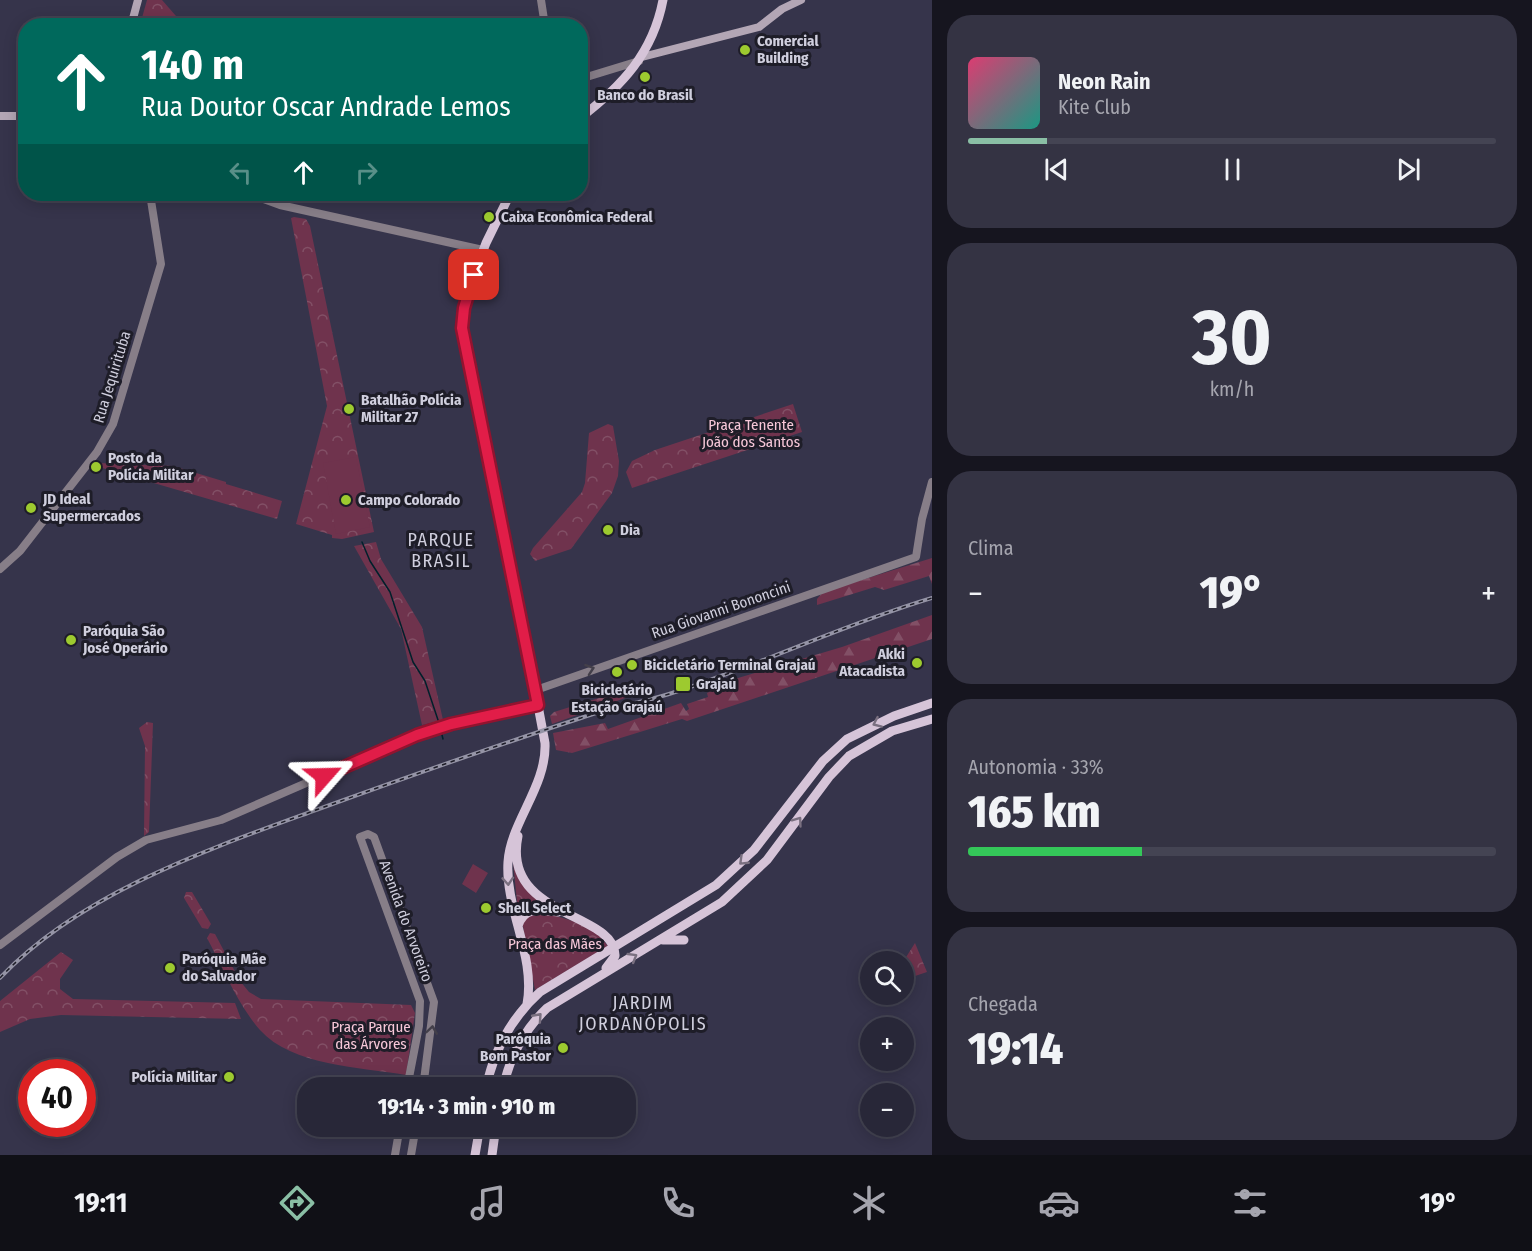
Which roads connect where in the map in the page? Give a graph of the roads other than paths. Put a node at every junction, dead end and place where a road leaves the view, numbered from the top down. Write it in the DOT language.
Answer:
graph roads {
  1 [pos="138,0"];
  2 [pos="542,0"];
  3 [pos="663,0"];
  4 [pos="801,0"];
  5 [pos="133,18"];
  6 [pos="544,18"];
  7 [pos="641,59"];
  8 [pos="605,71"];
  9 [pos="588,76"];
  10 [pos="625,81"];
  11 [pos="588,111"];
  12 [pos="0,116"];
  13 [pos="18,116"];
  14 [pos="151,201"];
  15 [pos="269,201"];
  16 [pos="507,201"];
  17 [pos="483,250"];
  18 [pos="932,482"];
  19 [pos="0,569"];
  20 [pos="536,690"];
  21 [pos="932,703"];
  22 [pos="538,705"];
  23 [pos="932,719"];
  24 [pos="520,825"];
  25 [pos="560,912"];
  26 [pos="517,928"];
  27 [pos="661,940"];
  28 [pos="684,940"];
  29 [pos="0,945"];
  30 [pos="615,948"];
  31 [pos="582,985"];
  32 [pos="527,1004"];
  33 [pos="409,1077"];
  34 [pos="425,1077"];
  35 [pos="490,1077"];
  36 [pos="506,1077"];
  37 [pos="398,1137"];
  38 [pos="414,1137"];
  39 [pos="478,1137"];
  40 [pos="494,1137"];
  41 [pos="395,1155"];
  42 [pos="411,1155"];
  43 [pos="475,1155"];
  44 [pos="492,1155"];
  1 -- 5 [label="main road"];
  2 -- 6 [label="street"];
  3 -- 7 [label="main road"];
  4 -- 7 [label="main road"];
  7 -- 8 [label="street"];
  7 -- 10 [label="main road"];
  8 -- 9 [label="street"];
  8 -- 10 [label="street"];
  10 -- 11 [label="main road"];
  12 -- 13 [label="main road"];
  14 -- 19 [label="street, Rua Jequirituba"];
  15 -- 17 [label="street"];
  16 -- 17 [label="main road"];
  17 -- 20 [label="main road"];
  20 -- 18 [label="street, Rua Giovanni Bononcini, one-way"];
  20 -- 22 [label="main road"];
  21 -- 30 [label="main road, one-way"];
  22 -- 24 [label="main road"];
  22 -- 29 [label="street"];
  27 -- 23 [label="main road, one-way"];
  24 -- 25 [label="main road"];
  24 -- 26 [label="main road, one-way"];
  25 -- 26 [label="main road"];
  25 -- 30 [label="main road"];
  26 -- 32 [label="main road"];
  27 -- 28 [label="main road"];
  31 -- 27 [label="main road, one-way"];
  30 -- 31 [label="main road"];
  30 -- 32 [label="main road"];
  36 -- 31 [label="main road, one-way"];
  32 -- 35 [label="main road"];
  34 -- 33 [label="street, Avenida do Arvoreiro, one-way"];
  37 -- 41 [label="street"];
  38 -- 42 [label="street"];
  39 -- 43 [label="main road"];
  40 -- 44 [label="main road"];
}
